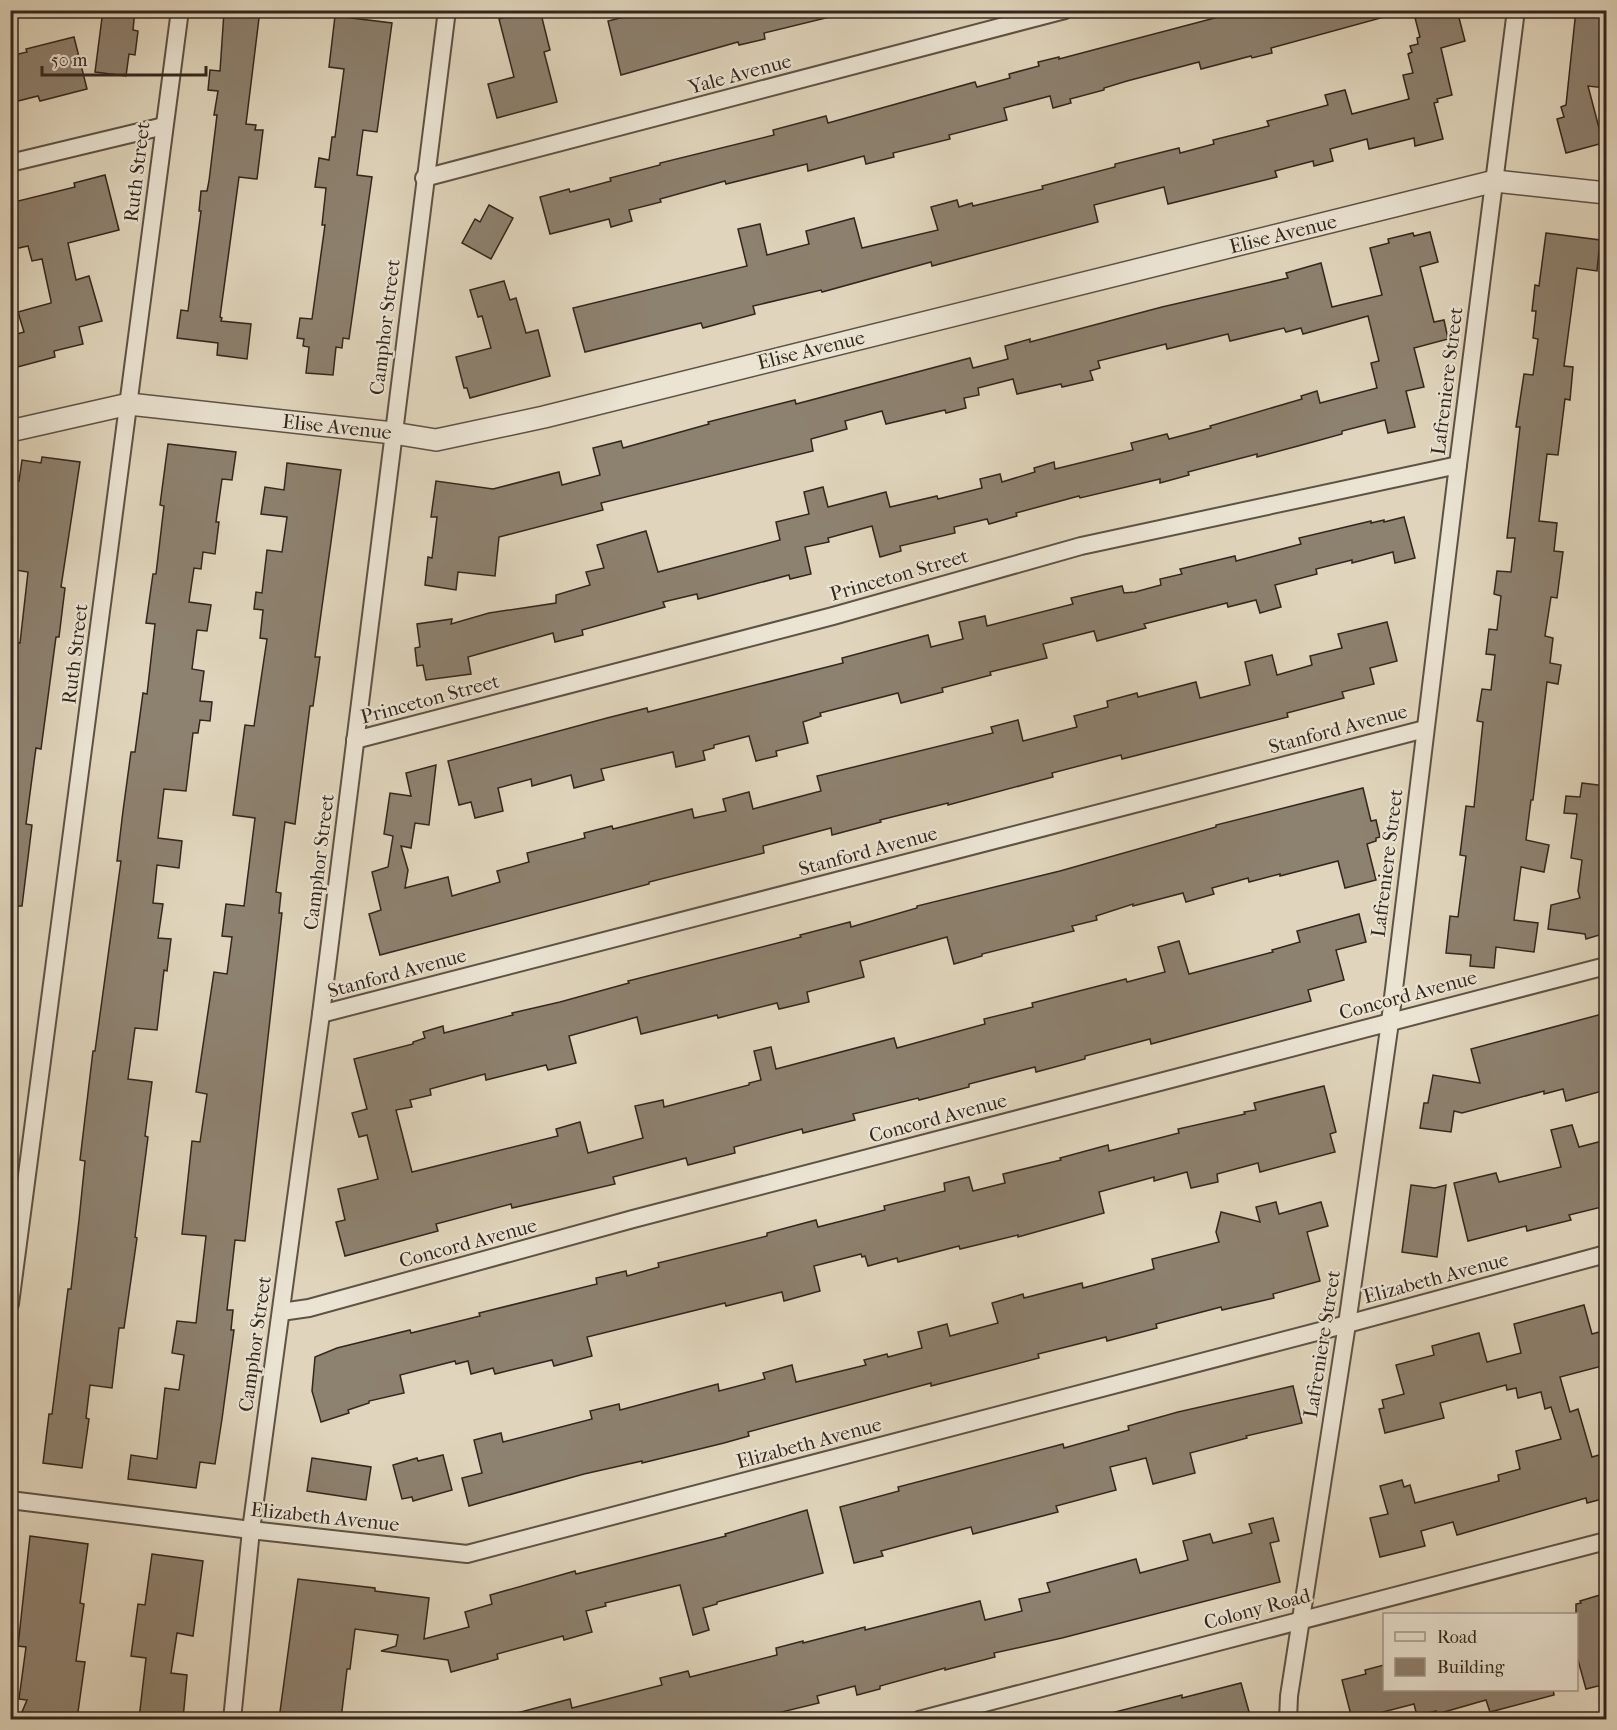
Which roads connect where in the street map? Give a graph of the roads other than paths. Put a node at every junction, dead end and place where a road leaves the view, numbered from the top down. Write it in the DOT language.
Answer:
graph roads {
  1 [pos="180,10"];
  2 [pos="447,10"];
  3 [pos="1065,10"];
  4 [pos="1516,10"];
  5 [pos="164,126"];
  6 [pos="10,163"];
  7 [pos="424,178"];
  8 [pos="1495,181"];
  9 [pos="1606,193"];
  10 [pos="129,404"];
  11 [pos="10,431"];
  12 [pos="393,433"];
  13 [pos="1458,465"];
  14 [pos="1425,729"];
  15 [pos="355,740"];
  16 [pos="1606,966"];
  17 [pos="321,1014"];
  18 [pos="1390,1022"];
  19 [pos="1606,1254"];
  20 [pos="10,1304"];
  21 [pos="281,1312"];
  22 [pos="1347,1324"];
  23 [pos="10,1500"];
  24 [pos="251,1530"];
  25 [pos="1606,1541"];
  26 [pos="1301,1619"];
  27 [pos="232,1719"];
  28 [pos="919,1719"];
  29 [pos="1288,1719"];
  1 -- 5 [label="street, Ruth Street"];
  2 -- 7 [label="street, Camphor Street"];
  3 -- 7 [label="street, Yale Avenue"];
  4 -- 8 [label="street, Lafreniere Street"];
  5 -- 6 [label="street"];
  5 -- 10 [label="street, Ruth Street"];
  7 -- 12 [label="street, Camphor Street"];
  8 -- 9 [label="street, Elise Avenue"];
  8 -- 12 [label="street, Elise Avenue"];
  8 -- 13 [label="street, Lafreniere Street"];
  10 -- 11 [label="street, Elise Avenue"];
  10 -- 12 [label="street, Elise Avenue"];
  10 -- 20 [label="street, Ruth Street"];
  12 -- 15 [label="street, Camphor Street"];
  13 -- 14 [label="street, Lafreniere Street"];
  13 -- 15 [label="street, Princeton Street"];
  14 -- 17 [label="street, Stanford Avenue"];
  14 -- 18 [label="street, Lafreniere Street"];
  15 -- 17 [label="street, Camphor Street"];
  16 -- 18 [label="street, Concord Avenue"];
  17 -- 21 [label="street, Camphor Street"];
  18 -- 21 [label="street, Concord Avenue"];
  18 -- 22 [label="street, Lafreniere Street"];
  19 -- 22 [label="street, Elizabeth Avenue"];
  21 -- 24 [label="street, Camphor Street"];
  22 -- 24 [label="street, Elizabeth Avenue"];
  22 -- 26 [label="street, Lafreniere Street"];
  23 -- 24 [label="street, Elizabeth Avenue"];
  24 -- 27 [label="street, Camphor Street"];
  25 -- 26 [label="street, Colony Road"];
  26 -- 28 [label="street, Colony Road"];
  26 -- 29 [label="street, Lafreniere Street"];
}
